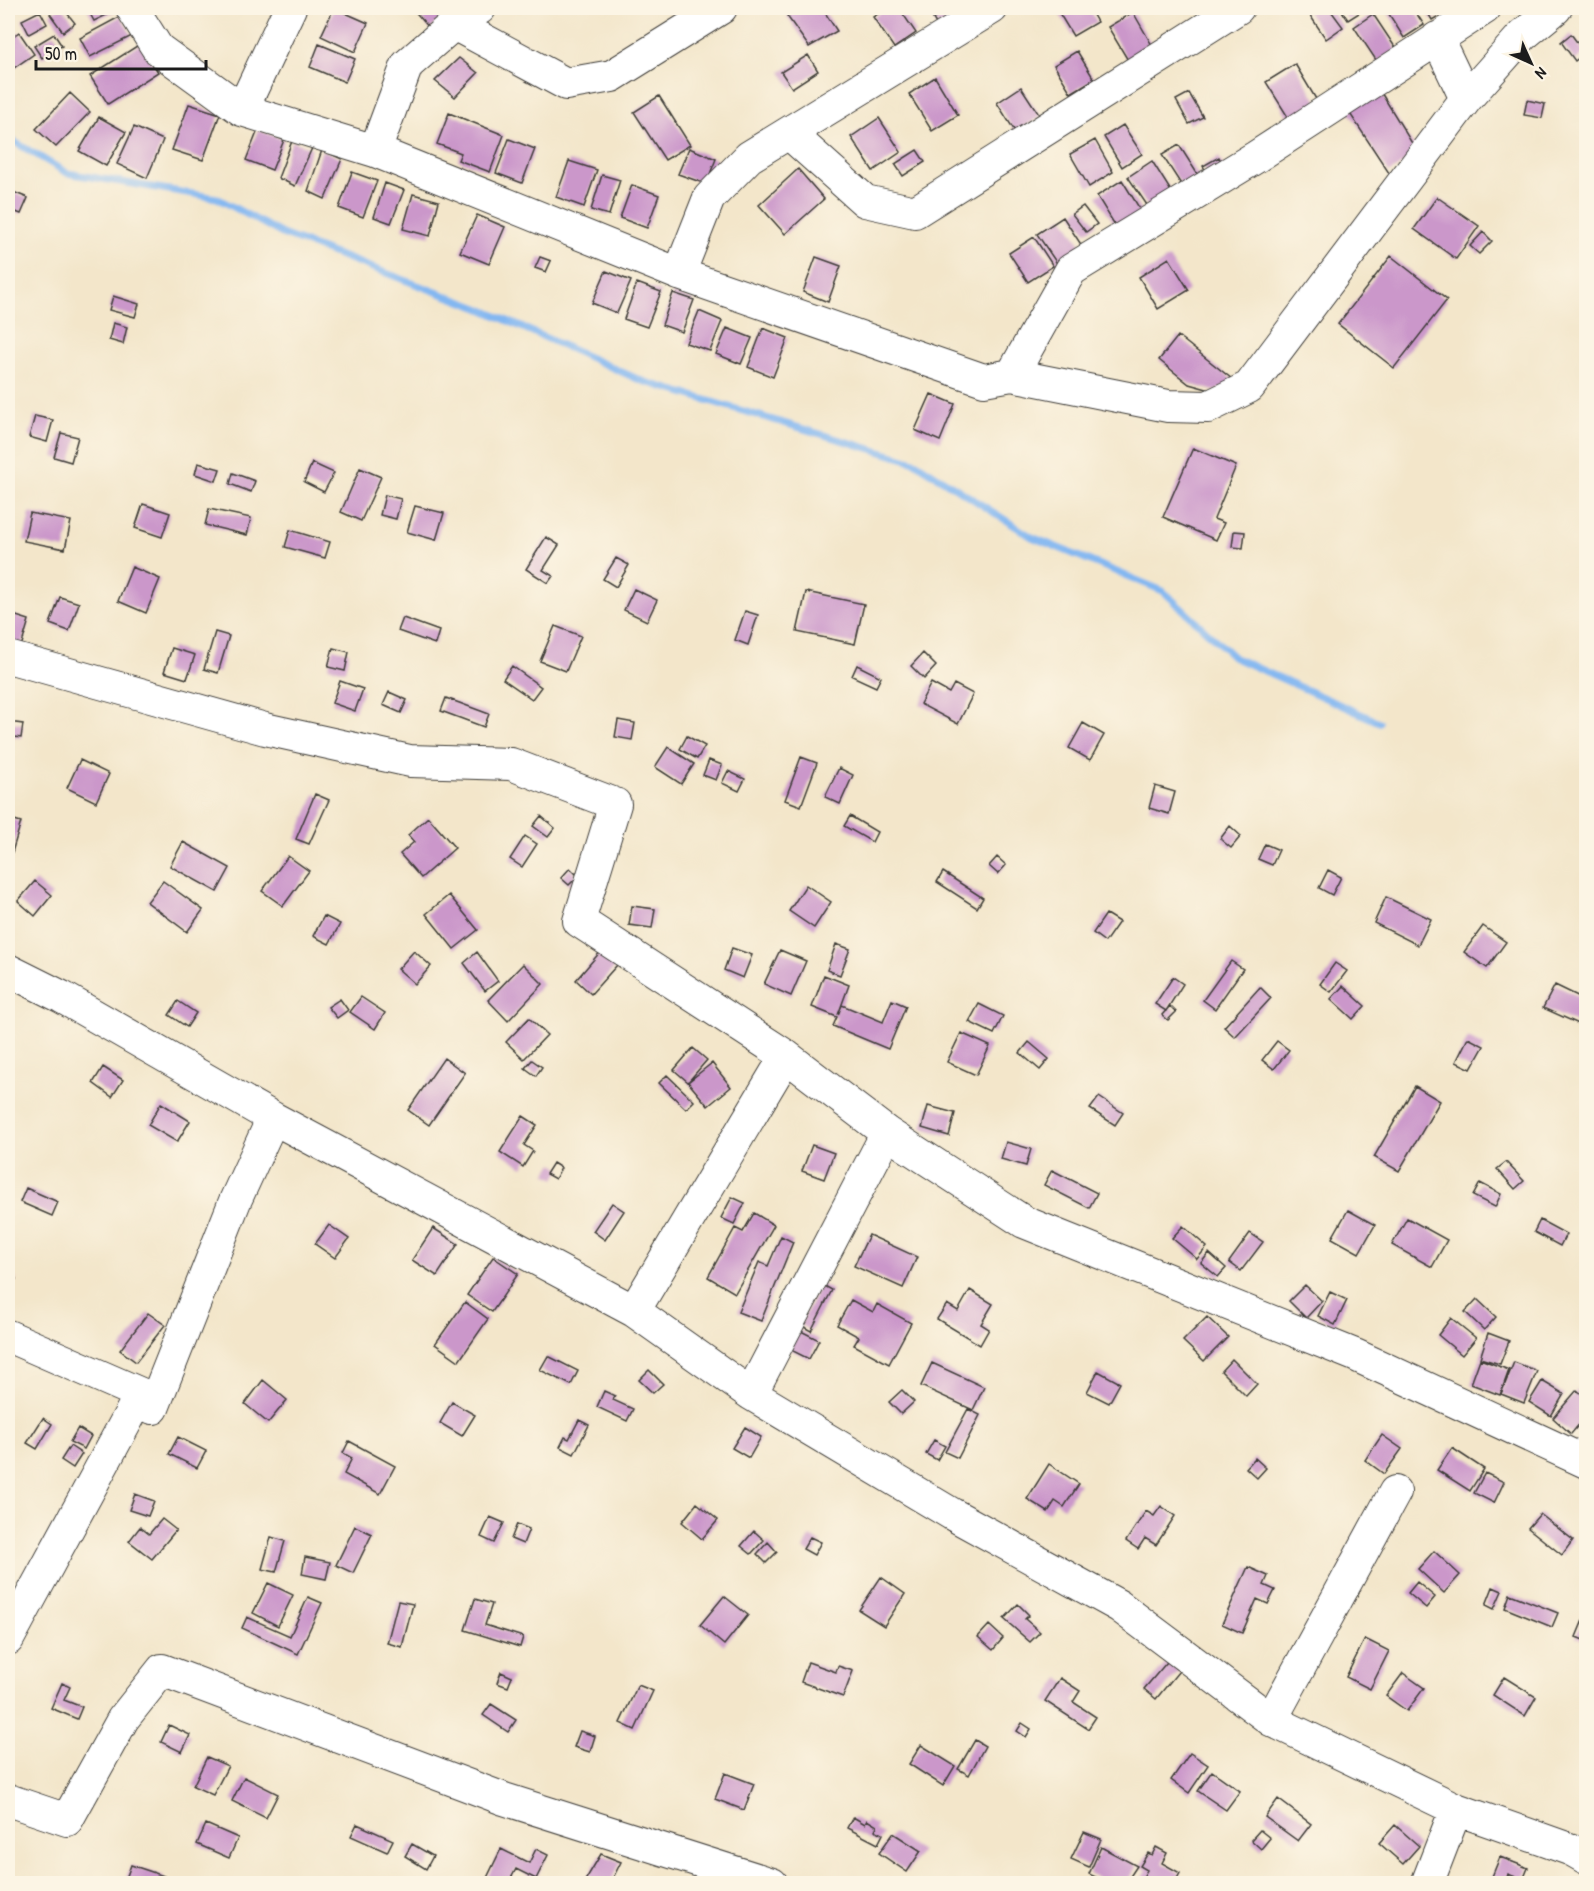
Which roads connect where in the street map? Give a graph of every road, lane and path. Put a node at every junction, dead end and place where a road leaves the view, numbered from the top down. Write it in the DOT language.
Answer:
graph roads {
  1 [pos="132,8"];
  2 [pos="290,8"];
  3 [pos="480,8"];
  4 [pos="721,8"];
  5 [pos="992,8"];
  6 [pos="1238,8"];
  7 [pos="1485,8"];
  8 [pos="1552,8"];
  9 [pos="454,24"];
  10 [pos="1437,38"];
  11 [pos="1466,99"];
  12 [pos="242,110"];
  13 [pos="790,134"];
  14 [pos="375,151"];
  15 [pos="679,274"];
  16 [pos="1012,375"];
  17 [pos="8,657"];
  18 [pos="8,970"];
  19 [pos="786,1056"];
  20 [pos="273,1118"];
  21 [pos="887,1133"];
  22 [pos="634,1311"];
  23 [pos="8,1336"];
  24 [pos="141,1394"];
  25 [pos="751,1394"];
  26 [pos="1587,1462"];
  27 [pos="1395,1492"];
  28 [pos="8,1639"];
  29 [pos="1271,1720"];
  30 [pos="8,1800"];
  31 [pos="1456,1809"];
  32 [pos="1587,1858"];
  33 [pos="772,1884"];
  34 [pos="1427,1884"];
  1 -- 12 [label="street"];
  2 -- 12 [label="street"];
  3 -- 9 [label="street"];
  4 -- 9 [label="street"];
  5 -- 13 [label="street"];
  6 -- 13 [label="street"];
  7 -- 10 [label="street"];
  8 -- 11 [label="street"];
  9 -- 14 [label="street"];
  10 -- 11 [label="street"];
  10 -- 16 [label="street"];
  11 -- 16 [label="street"];
  12 -- 14 [label="street"];
  13 -- 15 [label="street"];
  14 -- 15 [label="street"];
  15 -- 16 [label="street"];
  17 -- 19 [label="street"];
  18 -- 20 [label="street"];
  19 -- 21 [label="street"];
  19 -- 22 [label="street"];
  20 -- 22 [label="street"];
  20 -- 24 [label="street"];
  21 -- 25 [label="street"];
  21 -- 26 [label="street"];
  22 -- 25 [label="street"];
  23 -- 24 [label="street"];
  24 -- 28 [label="street"];
  25 -- 29 [label="street"];
  27 -- 29 [label="street"];
  29 -- 31 [label="street"];
  30 -- 33 [label="street"];
  31 -- 32 [label="street"];
  31 -- 34 [label="street"];
}
